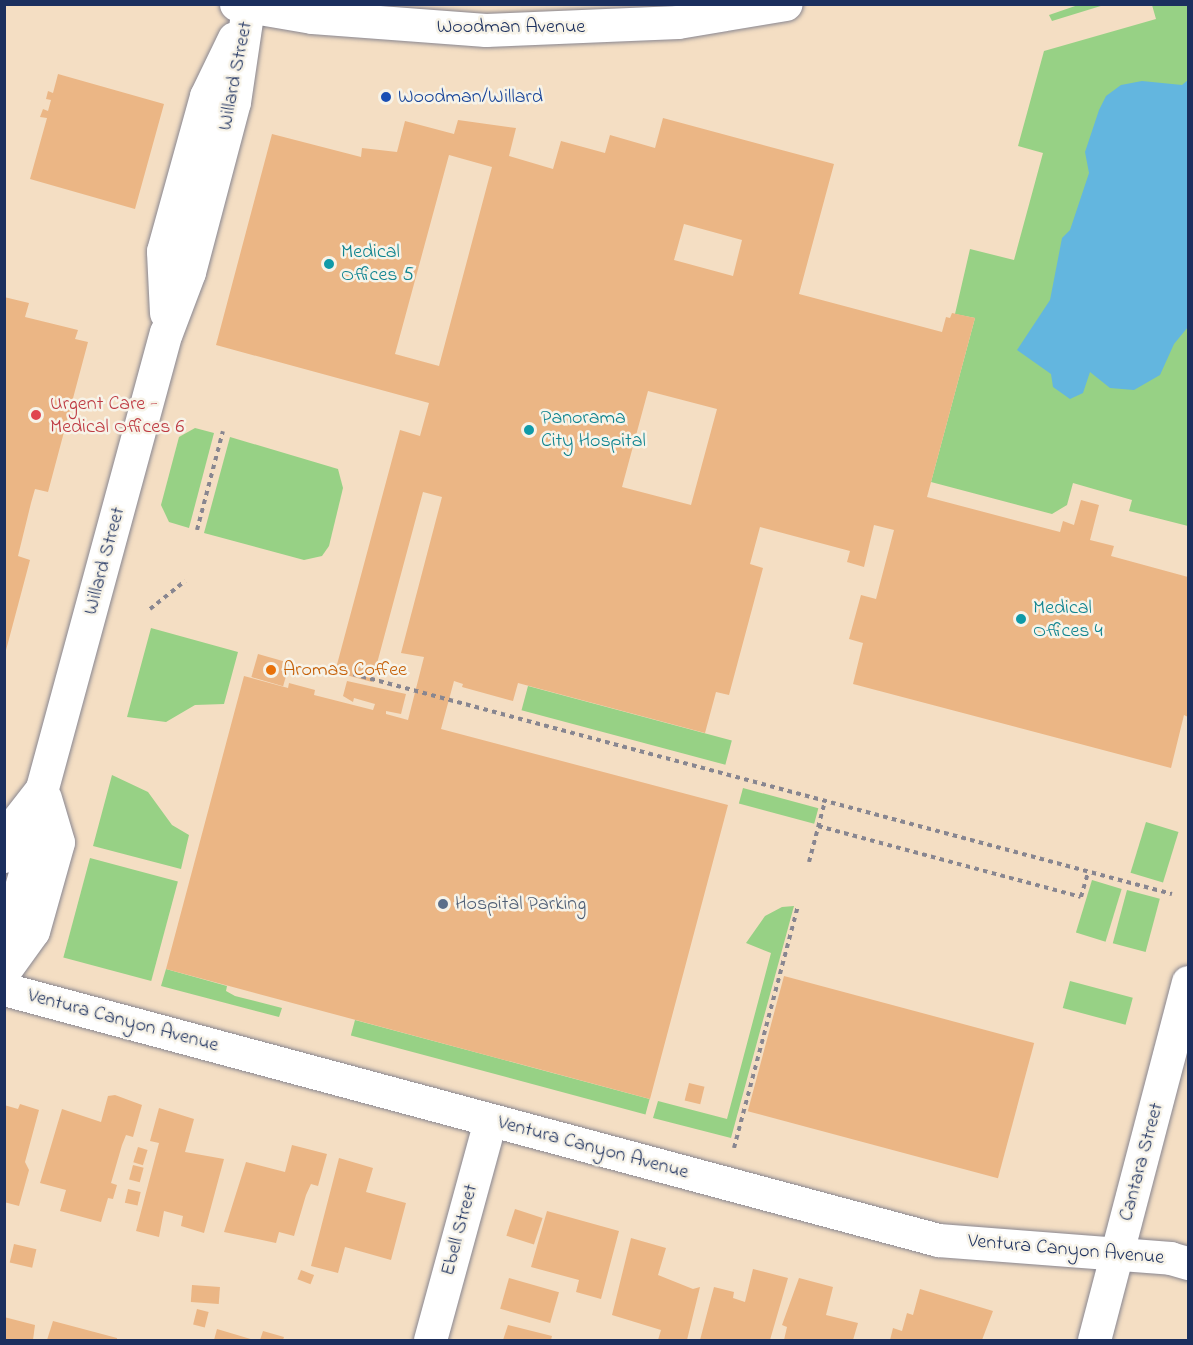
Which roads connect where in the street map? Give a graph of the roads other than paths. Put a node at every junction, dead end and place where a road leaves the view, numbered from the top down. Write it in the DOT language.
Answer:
graph roads {
  1 [pos="785,4"];
  2 [pos="242,6"];
  3 [pos="42,788"];
  4 [pos="4,856"];
  5 [pos="4,947"];
  6 [pos="4,971"];
  7 [pos="1188,982"];
  8 [pos="4,988"];
  9 [pos="490,1120"];
  10 [pos="1117,1256"];
  11 [pos="1188,1263"];
  12 [pos="430,1341"];
  13 [pos="1094,1341"];
  1 -- 2 [label="street, Woodman Avenue"];
  2 -- 3 [label="street, Willard Street"];
  3 -- 4 [label="street, Willard Street"];
  3 -- 5 [label="street, Willard Street"];
  3 -- 6 [label="street"];
  7 -- 10 [label="street, Cantara Street"];
  8 -- 9 [label="street, Ventura Canyon Avenue"];
  9 -- 10 [label="street, Ventura Canyon Avenue"];
  9 -- 12 [label="street, Ebell Street"];
  10 -- 11 [label="street, Ventura Canyon Avenue"];
  10 -- 13 [label="street, Cantara Street"];
}
